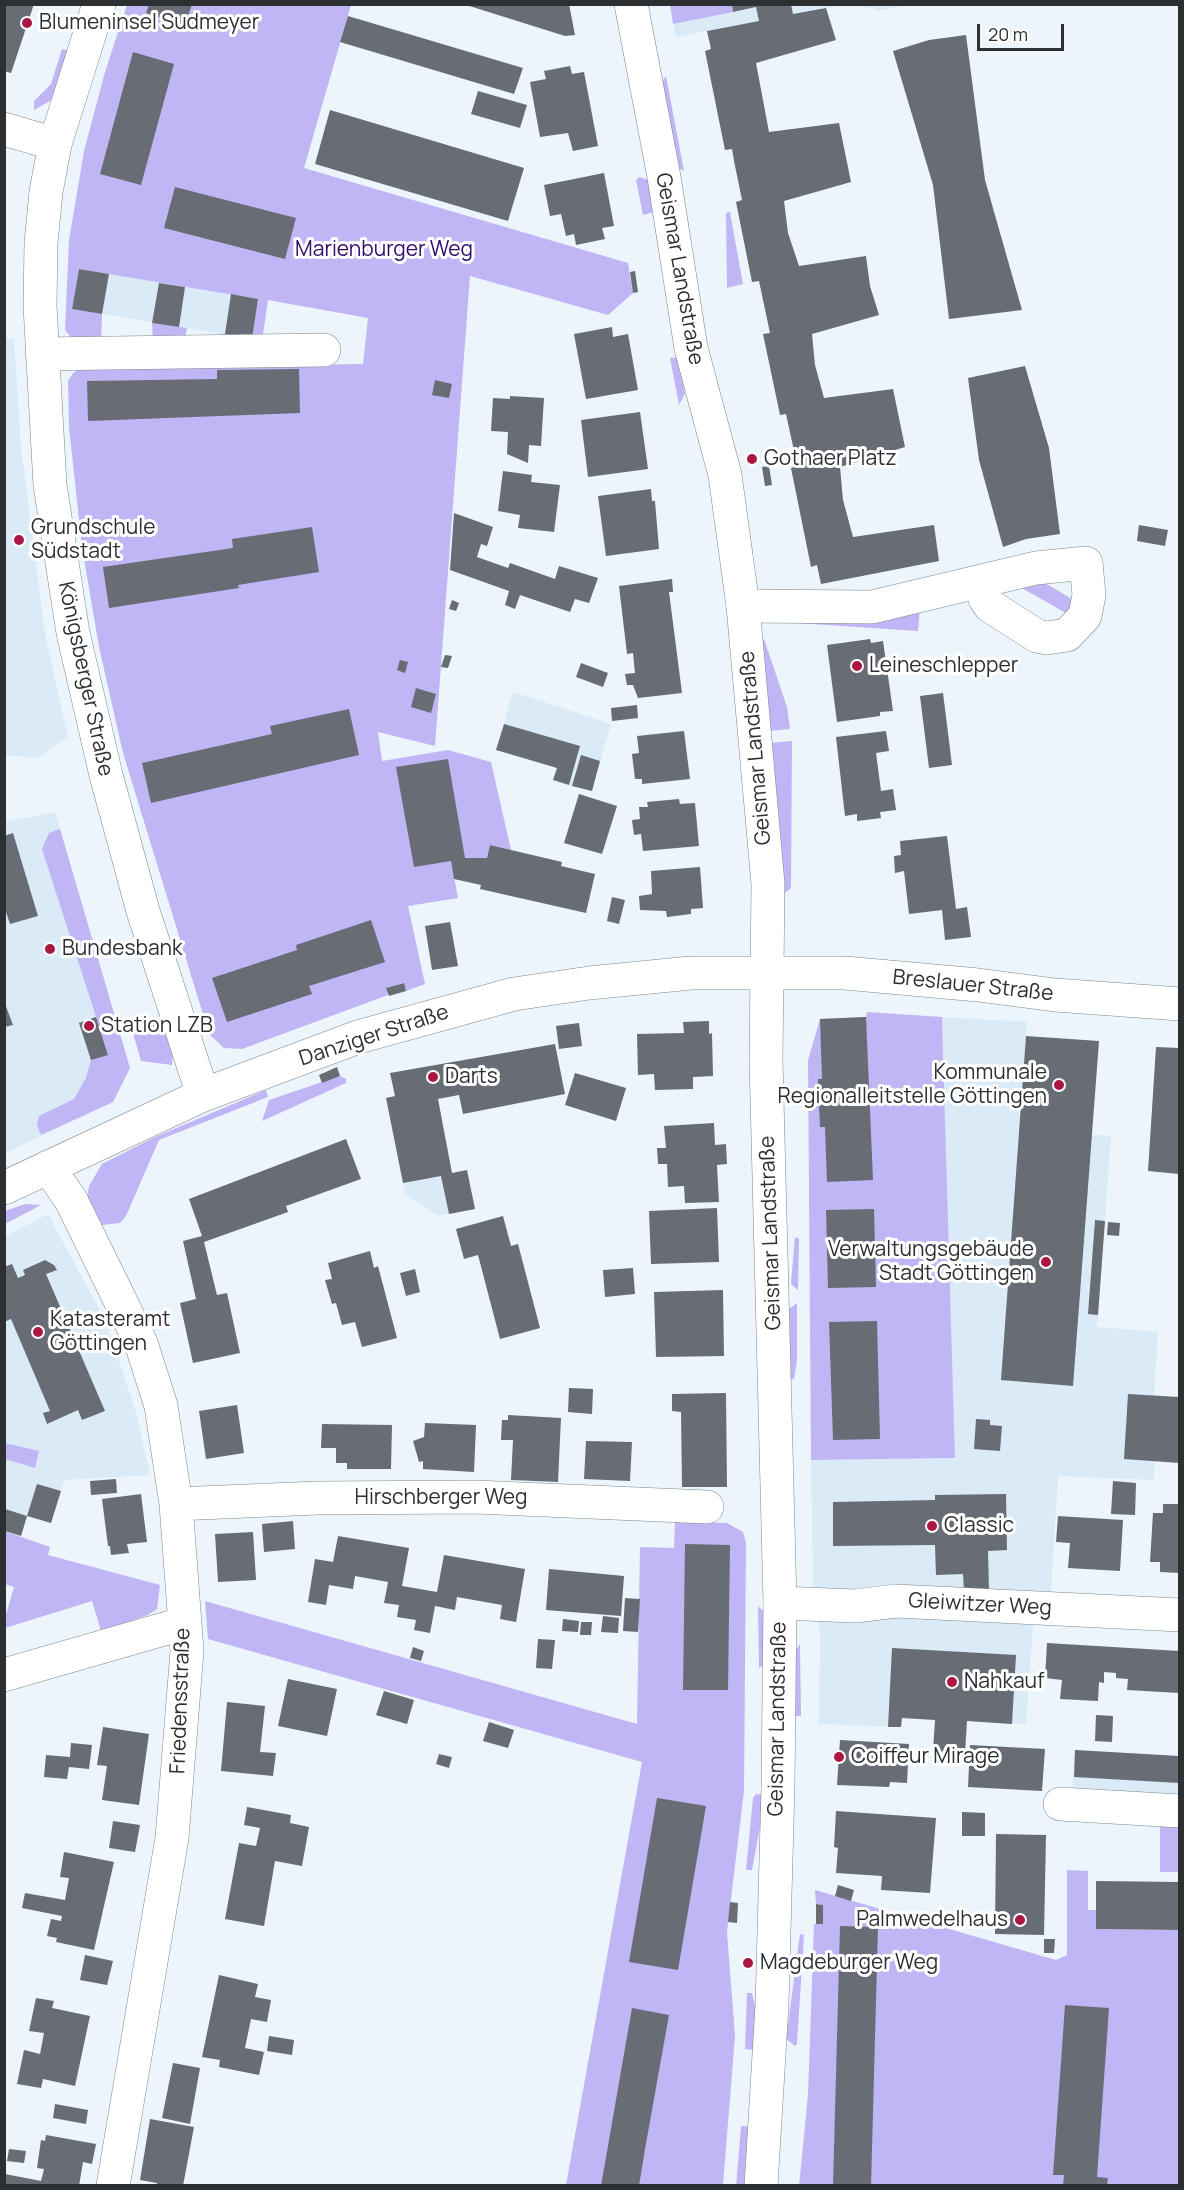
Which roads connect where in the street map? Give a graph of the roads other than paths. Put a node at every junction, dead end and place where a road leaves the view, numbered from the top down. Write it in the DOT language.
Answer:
graph roads {
  1 [pos="99,4"];
  2 [pos="631,4"];
  3 [pos="4,129"];
  4 [pos="55,144"];
  5 [pos="324,350"];
  6 [pos="42,354"];
  7 [pos="983,582"];
  8 [pos="742,606"];
  9 [pos="767,973"];
  10 [pos="1179,1004"];
  11 [pos="203,1095"];
  12 [pos="48,1167"];
  13 [pos="4,1188"];
  14 [pos="176,1504"];
  15 [pos="707,1507"];
  16 [pos="780,1603"];
  17 [pos="1179,1615"];
  18 [pos="185,1623"];
  19 [pos="4,1676"];
  20 [pos="1060,1804"];
  21 [pos="1179,1811"];
  22 [pos="113,2186"];
  23 [pos="760,2186"];
  1 -- 4 [label="street, Königsberger Straße"];
  2 -- 8 [label="street, Geismar Landstraße"];
  3 -- 4 [label="street"];
  4 -- 6 [label="street, Königsberger Straße"];
  5 -- 6 [label="street"];
  6 -- 11 [label="street, Königsberger Straße"];
  7 -- 8 [label="street"];
  8 -- 9 [label="street, Geismar Landstraße"];
  9 -- 10 [label="street, Breslauer Straße"];
  9 -- 11 [label="street, Danziger Straße"];
  9 -- 16 [label="street, Geismar Landstraße"];
  11 -- 12 [label="street, Danziger Straße"];
  12 -- 13 [label="street, Danziger Straße"];
  12 -- 14 [label="street, Friedensstraße"];
  14 -- 15 [label="street, Hirschberger Weg"];
  14 -- 18 [label="street, Friedensstraße"];
  16 -- 17 [label="street, Gleiwitzer Weg"];
  16 -- 23 [label="street, Geismar Landstraße"];
  18 -- 19 [label="street"];
  18 -- 22 [label="street, Friedensstraße"];
  20 -- 21 [label="street"];
}
